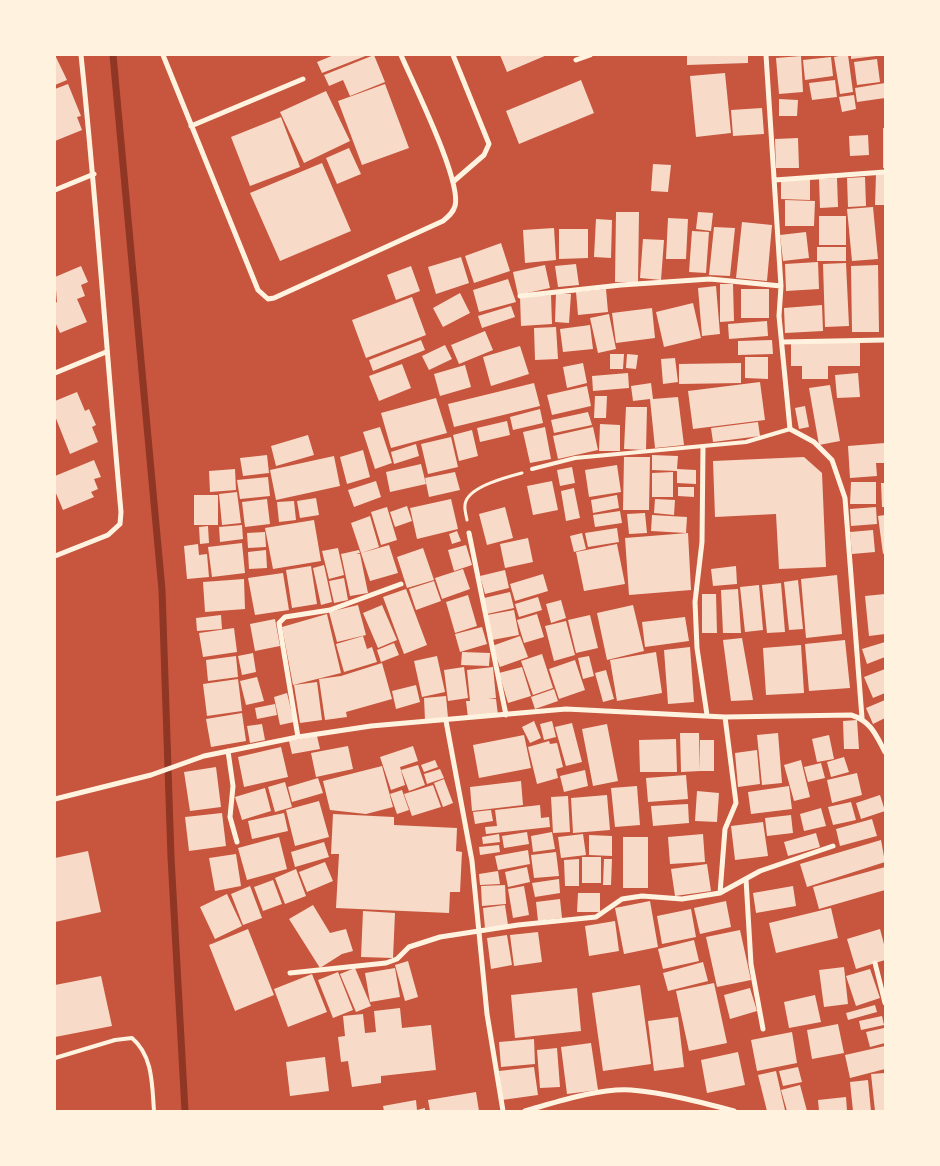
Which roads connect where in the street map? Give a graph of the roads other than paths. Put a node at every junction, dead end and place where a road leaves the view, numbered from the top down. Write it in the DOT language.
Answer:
graph roads {
  1 [pos="81,55"];
  2 [pos="163,55"];
  3 [pos="401,55"];
  4 [pos="453,55"];
  5 [pos="590,55"];
  6 [pos="766,55"];
  7 [pos="576,60"];
  8 [pos="303,79"];
  9 [pos="191,126"];
  10 [pos="885,172"];
  11 [pos="94,174"];
  12 [pos="775,180"];
  13 [pos="454,181"];
  14 [pos="55,190"];
  15 [pos="780,286"];
  16 [pos="520,296"];
  17 [pos="885,340"];
  18 [pos="782,342"];
  19 [pos="106,352"];
  20 [pos="55,373"];
  21 [pos="790,429"];
  22 [pos="703,447"];
  23 [pos="532,469"];
  24 [pos="469,533"];
  25 [pos="55,556"];
  26 [pos="401,584"];
  27 [pos="506,715"];
  28 [pos="707,715"];
  29 [pos="725,717"];
  30 [pos="862,718"];
  31 [pos="446,721"];
  32 [pos="298,737"];
  33 [pos="228,751"];
  34 [pos="885,752"];
  35 [pos="55,799"];
  36 [pos="237,842"];
  37 [pos="833,846"];
  38 [pos="746,879"];
  39 [pos="720,893"];
  40 [pos="480,931"];
  41 [pos="875,963"];
  42 [pos="290,973"];
  43 [pos="885,1003"];
  44 [pos="763,1029"];
  45 [pos="55,1058"];
  46 [pos="154,1111"];
  47 [pos="504,1111"];
  48 [pos="525,1111"];
  49 [pos="734,1111"];
  1 -- 11 [label="street"];
  2 -- 9 [label="street"];
  3 -- 13 [label="street"];
  4 -- 13 [label="street"];
  5 -- 7 [label="street"];
  6 -- 12 [label="street"];
  8 -- 9 [label="street"];
  9 -- 13 [label="street"];
  10 -- 12 [label="street"];
  11 -- 14 [label="street"];
  11 -- 19 [label="street"];
  12 -- 15 [label="street"];
  15 -- 16 [label="street"];
  15 -- 18 [label="street"];
  17 -- 18 [label="street"];
  18 -- 21 [label="street"];
  19 -- 20 [label="street"];
  19 -- 25 [label="street"];
  21 -- 22 [label="lane"];
  21 -- 30 [label="street"];
  22 -- 23 [label="lane"];
  22 -- 28 [label="street"];
  24 -- 27 [label="street"];
  26 -- 32 [label="street"];
  27 -- 28 [label="street"];
  27 -- 31 [label="street"];
  28 -- 29 [label="street"];
  29 -- 30 [label="street"];
  29 -- 39 [label="street"];
  30 -- 34 [label="street"];
  31 -- 32 [label="street"];
  31 -- 40 [label="street"];
  32 -- 33 [label="street"];
  33 -- 35 [label="street"];
  33 -- 36 [label="street"];
  37 -- 38 [label="street"];
  38 -- 39 [label="street"];
  38 -- 44 [label="street"];
  39 -- 40 [label="street"];
  40 -- 42 [label="street"];
  40 -- 47 [label="street"];
  41 -- 43 [label="street"];
  45 -- 46 [label="lane"];
  48 -- 49 [label="street"];
}
